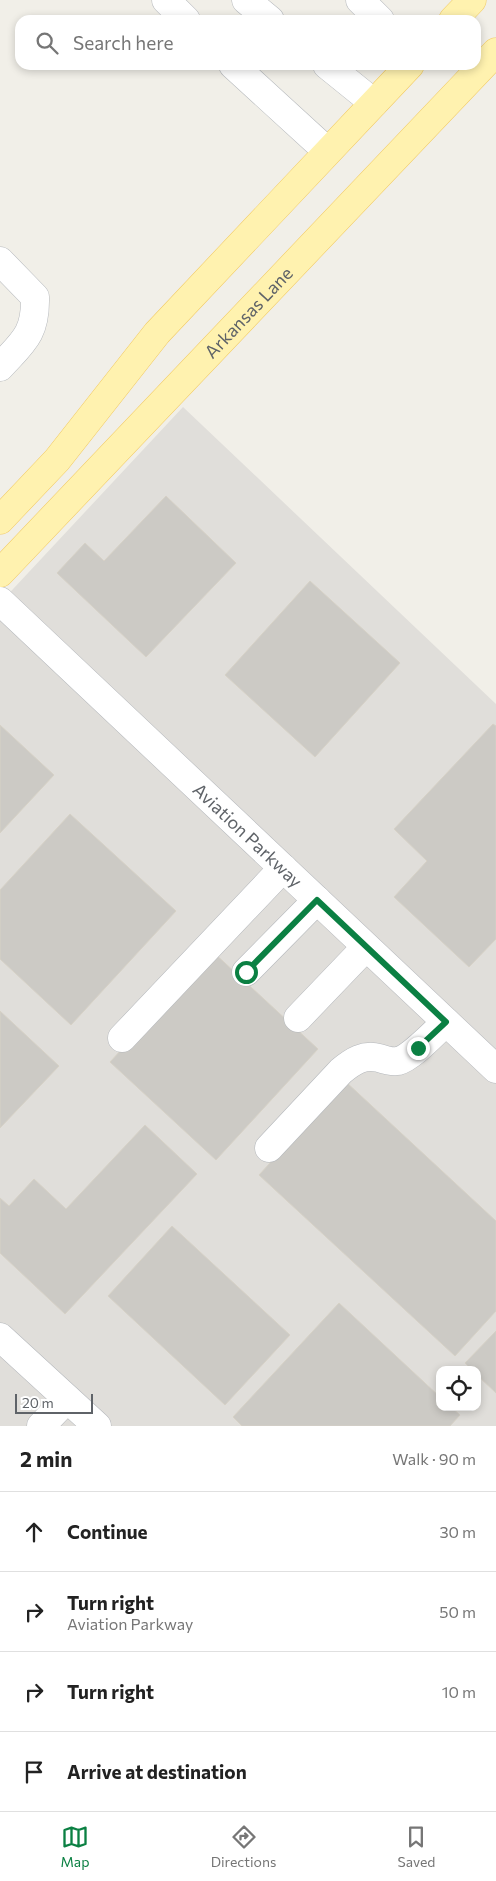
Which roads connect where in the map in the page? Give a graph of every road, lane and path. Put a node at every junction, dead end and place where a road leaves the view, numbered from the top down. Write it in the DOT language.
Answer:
graph roads {
  1 [pos="166,0"];
  2 [pos="246,0"];
  3 [pos="360,0"];
  4 [pos="472,0"];
  5 [pos="181,15"];
  6 [pos="265,15"];
  7 [pos="375,15"];
  8 [pos="458,15"];
  9 [pos="496,52"];
  10 [pos="481,68"];
  11 [pos="238,70"];
  12 [pos="333,70"];
  13 [pos="405,70"];
  14 [pos="479,70"];
  15 [pos="374,103"];
  16 [pos="327,151"];
  17 [pos="0,261"];
  18 [pos="0,367"];
  19 [pos="0,520"];
  20 [pos="0,573"];
  21 [pos="0,601"];
  22 [pos="283,868"];
  23 [pos="317,900"];
  24 [pos="366,947"];
  25 [pos="246,972"];
  26 [pos="298,1018"];
  27 [pos="446,1022"];
  28 [pos="122,1038"];
  29 [pos="496,1069"];
  30 [pos="269,1148"];
  31 [pos="0,1337"];
  32 [pos="67,1398"];
  33 [pos="41,1426"];
  34 [pos="96,1426"];
  1 -- 5 [label="street"];
  2 -- 6 [label="street"];
  3 -- 7 [label="street"];
  4 -- 8 [label="main road"];
  9 -- 10 [label="main road, Arkansas Lane"];
  11 -- 16 [label="street"];
  12 -- 15 [label="street"];
  13 -- 15 [label="main road"];
  14 -- 20 [label="main road, Arkansas Lane"];
  15 -- 16 [label="main road"];
  16 -- 19 [label="main road"];
  17 -- 18 [label="street"];
  21 -- 22 [label="street, Aviation Parkway"];
  22 -- 23 [label="street, Aviation Parkway"];
  22 -- 28 [label="street"];
  23 -- 24 [label="street, Aviation Parkway"];
  23 -- 25 [label="street"];
  24 -- 26 [label="street"];
  24 -- 27 [label="street, Aviation Parkway"];
  27 -- 29 [label="street, Aviation Parkway"];
  27 -- 30 [label="street"];
  31 -- 32 [label="street"];
  32 -- 33 [label="street"];
  32 -- 34 [label="street"];
}
